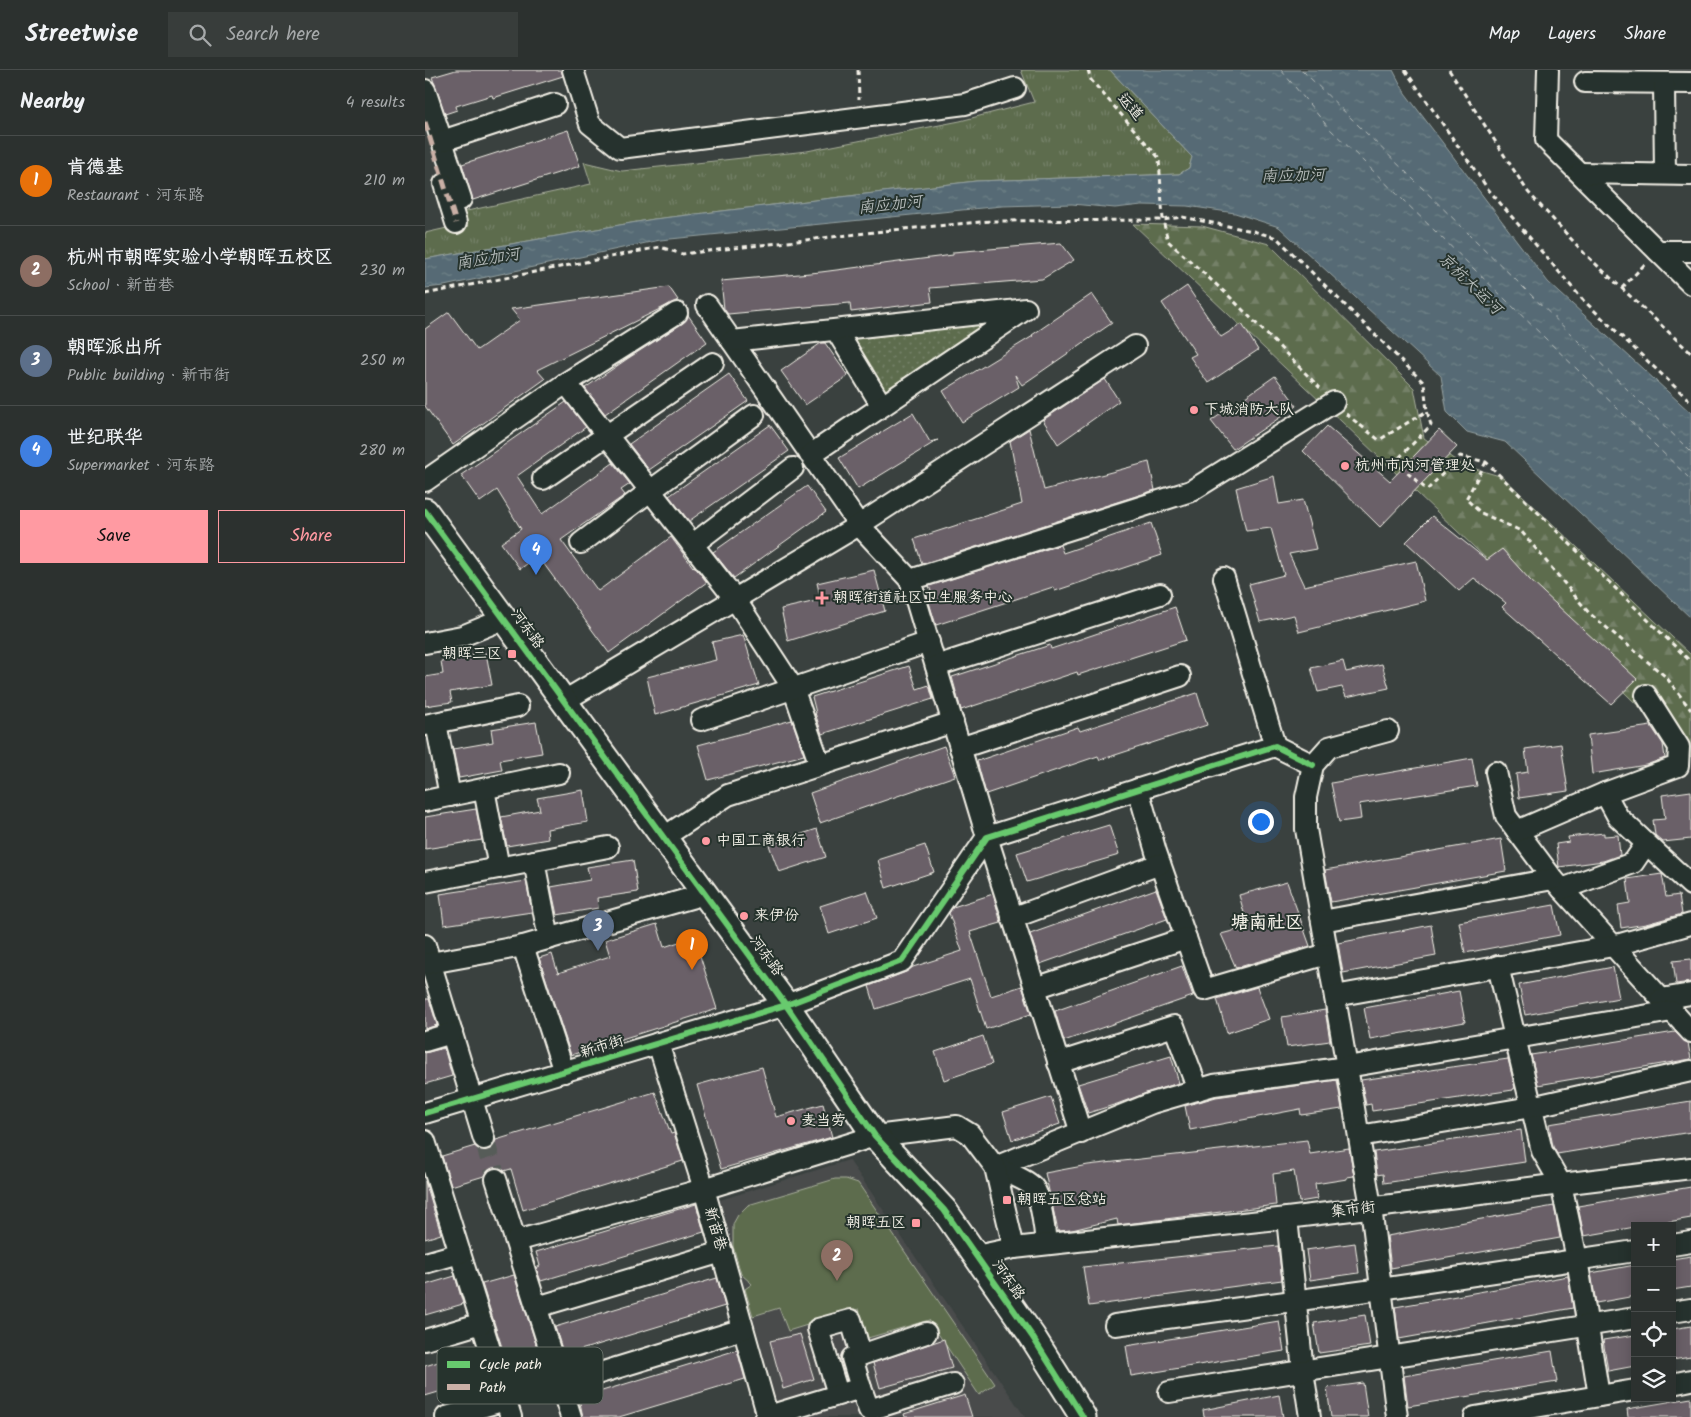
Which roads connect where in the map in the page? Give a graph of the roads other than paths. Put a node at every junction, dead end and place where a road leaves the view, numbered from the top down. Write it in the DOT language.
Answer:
graph roads {
  1 [pos="573,70"];
  2 [pos="1548,70"];
  3 [pos="1585,82"];
  4 [pos="1664,83"];
  5 [pos="1691,84"];
  6 [pos="1015,88"];
  7 [pos="425,90"];
  8 [pos="555,104"];
  9 [pos="425,122"];
  10 [pos="442,141"];
  11 [pos="1580,173"];
  12 [pos="1665,174"];
  13 [pos="1691,175"];
  14 [pos="461,199"];
  15 [pos="456,223"];
  16 [pos="1658,251"];
  17 [pos="1691,251"];
  18 [pos="1691,284"];
  19 [pos="707,305"];
  20 [pos="677,312"];
  21 [pos="836,330"];
  22 [pos="732,342"];
  23 [pos="1135,346"];
  24 [pos="713,364"];
  25 [pos="566,383"];
  26 [pos="1334,402"];
  27 [pos="881,406"];
  28 [pos="754,416"];
  29 [pos="607,435"];
  30 [pos="810,455"];
  31 [pos="793,468"];
  32 [pos="543,478"];
  33 [pos="425,481"];
  34 [pos="650,491"];
  35 [pos="425,512"];
  36 [pos="859,525"];
  37 [pos="581,543"];
  38 [pos="692,545"];
  39 [pos="1224,578"];
  40 [pos="911,580"];
  41 [pos="1160,594"];
  42 [pos="735,599"];
  43 [pos="504,618"];
  44 [pos="929,642"];
  45 [pos="425,643"];
  46 [pos="936,666"];
  47 [pos="1180,676"];
  48 [pos="793,688"];
  49 [pos="1646,695"];
  50 [pos="564,701"];
  51 [pos="518,706"];
  52 [pos="701,720"];
  53 [pos="953,722"];
  54 [pos="430,724"];
  55 [pos="1388,731"];
  56 [pos="1275,746"];
  57 [pos="961,748"];
  58 [pos="820,765"];
  59 [pos="1313,765"];
  60 [pos="1496,772"];
  61 [pos="559,773"];
  62 [pos="483,789"];
  63 [pos="1138,789"];
  64 [pos="1605,793"];
  65 [pos="450,796"];
  66 [pos="425,801"];
  67 [pos="1517,831"];
  68 [pos="987,836"];
  69 [pos="664,837"];
  70 [pos="1646,844"];
  71 [pos="608,847"];
  72 [pos="534,862"];
  73 [pos="1160,864"];
  74 [pos="499,868"];
  75 [pos="425,882"];
  76 [pos="1690,883"];
  77 [pos="1558,884"];
  78 [pos="705,894"];
  79 [pos="1012,918"];
  80 [pos="1322,920"];
  81 [pos="1691,924"];
  82 [pos="1186,938"];
  83 [pos="549,939"];
  84 [pos="523,946"];
  85 [pos="1613,946"];
  86 [pos="1327,954"];
  87 [pos="427,957"];
  88 [pos="1498,966"];
  89 [pos="1035,988"];
  90 [pos="1691,994"];
  91 [pos="1335,996"];
  92 [pos="786,1004"];
  93 [pos="1667,1005"];
  94 [pos="1691,1032"];
  95 [pos="452,1033"];
  96 [pos="1515,1039"];
  97 [pos="425,1041"];
  98 [pos="658,1043"];
  99 [pos="1058,1063"];
  100 [pos="1347,1067"];
  101 [pos="1691,1071"];
  102 [pos="564,1072"];
  103 [pos="1198,1090"];
  104 [pos="471,1099"];
  105 [pos="1531,1107"];
  106 [pos="425,1113"];
  107 [pos="1081,1133"];
  108 [pos="875,1136"];
  109 [pos="1359,1136"];
  110 [pos="484,1139"];
  111 [pos="425,1141"];
  112 [pos="995,1167"];
  113 [pos="1691,1168"];
  114 [pos="496,1179"];
  115 [pos="1561,1184"];
  116 [pos="704,1190"];
  117 [pos="1371,1207"];
  118 [pos="1287,1218"];
  119 [pos="516,1241"];
  120 [pos="1691,1242"];
  121 [pos="1046,1244"];
  122 [pos="1676,1244"];
  123 [pos="1014,1248"];
  124 [pos="722,1252"];
  125 [pos="1631,1252"];
  126 [pos="460,1254"];
  127 [pos="976,1256"];
  128 [pos="1577,1259"];
  129 [pos="425,1263"];
  130 [pos="1381,1289"];
  131 [pos="1295,1301"];
  132 [pos="537,1307"];
  133 [pos="1691,1309"];
  134 [pos="1676,1311"];
  135 [pos="1631,1319"];
  136 [pos="482,1323"];
  137 [pos="1115,1325"];
  138 [pos="1588,1326"];
  139 [pos="743,1329"];
  140 [pos="926,1333"];
  141 [pos="425,1340"];
  142 [pos="490,1347"];
  143 [pos="549,1347"];
  144 [pos="861,1355"];
  145 [pos="1390,1358"];
  146 [pos="603,1371"];
  147 [pos="1303,1371"];
  148 [pos="1691,1380"];
  149 [pos="1676,1383"];
  150 [pos="953,1384"];
  151 [pos="861,1388"];
  152 [pos="1631,1391"];
  153 [pos="1169,1392"];
  154 [pos="838,1394"];
  155 [pos="1599,1396"];
  156 [pos="567,1404"];
  157 [pos="509,1408"];
  158 [pos="1573,1409"];
  159 [pos="446,1417"];
  160 [pos="571,1417"];
  161 [pos="767,1417"];
  162 [pos="1083,1417"];
  163 [pos="1310,1417"];
  164 [pos="1397,1417"];
  165 [pos="1475,1417"];
  1 -- 6 [label="street"];
  2 -- 11 [label="street"];
  3 -- 4 [label="street"];
  4 -- 5 [label="street"];
  4 -- 12 [label="street"];
  7 -- 10 [label="street"];
  8 -- 10 [label="street"];
  9 -- 15 [label="street"];
  10 -- 14 [label="street"];
  11 -- 12 [label="street"];
  11 -- 16 [label="street"];
  12 -- 13 [label="street"];
  16 -- 17 [label="street"];
  16 -- 18 [label="street"];
  19 -- 22 [label="street"];
  20 -- 25 [label="street"];
  21 -- 22 [label="street"];
  21 -- 27 [label="street"];
  21 -- 27 [label="street"];
  22 -- 30 [label="street"];
  23 -- 36 [label="street"];
  24 -- 29 [label="street"];
  25 -- 29 [label="street"];
  25 -- 33 [label="street"];
  26 -- 40 [label="street"];
  27 -- 30 [label="street"];
  28 -- 34 [label="street"];
  29 -- 32 [label="street"];
  29 -- 34 [label="street"];
  30 -- 36 [label="street"];
  31 -- 38 [label="street"];
  34 -- 37 [label="street"];
  34 -- 38 [label="street"];
  35 -- 43 [label="main road, 河东路"];
  36 -- 40 [label="street"];
  36 -- 42 [label="street"];
  38 -- 42 [label="street"];
  39 -- 56 [label="street"];
  40 -- 44 [label="street"];
  41 -- 46 [label="street"];
  42 -- 48 [label="street"];
  42 -- 50 [label="street"];
  43 -- 45 [label="street"];
  43 -- 50 [label="main road, 河东路"];
  44 -- 46 [label="street"];
  44 -- 48 [label="street"];
  46 -- 53 [label="street"];
  47 -- 57 [label="street"];
  48 -- 52 [label="street"];
  48 -- 58 [label="street"];
  49 -- 64 [label="street"];
  50 -- 69 [label="main road, 河东路"];
  51 -- 54 [label="street"];
  53 -- 57 [label="street"];
  53 -- 58 [label="street"];
  54 -- 65 [label="street"];
  55 -- 59 [label="street"];
  56 -- 59 [label="street"];
  56 -- 63 [label="street"];
  57 -- 68 [label="street"];
  58 -- 69 [label="street"];
  59 -- 80 [label="street"];
  60 -- 67 [label="street"];
  61 -- 62 [label="street"];
  62 -- 65 [label="street"];
  62 -- 74 [label="street"];
  63 -- 68 [label="street"];
  63 -- 73 [label="street"];
  64 -- 67 [label="street"];
  64 -- 70 [label="street"];
  65 -- 66 [label="street"];
  67 -- 77 [label="street"];
  68 -- 79 [label="street"];
  68 -- 92 [label="street, 新市街"];
  69 -- 78 [label="main road, 河东路"];
  70 -- 76 [label="street"];
  70 -- 77 [label="street"];
  71 -- 72 [label="street"];
  72 -- 74 [label="street"];
  72 -- 83 [label="street"];
  73 -- 79 [label="street"];
  73 -- 82 [label="street"];
  74 -- 75 [label="street"];
  77 -- 80 [label="street"];
  77 -- 85 [label="street"];
  78 -- 83 [label="street"];
  78 -- 92 [label="main road, 河东路"];
  79 -- 89 [label="street"];
  80 -- 86 [label="street"];
  81 -- 85 [label="street"];
  82 -- 86 [label="street"];
  82 -- 89 [label="street"];
  83 -- 84 [label="street"];
  84 -- 87 [label="street"];
  84 -- 102 [label="street"];
  85 -- 88 [label="street"];
  85 -- 93 [label="street"];
  86 -- 91 [label="street"];
  87 -- 95 [label="street"];
  88 -- 91 [label="street"];
  88 -- 96 [label="street"];
  89 -- 99 [label="street"];
  90 -- 93 [label="street"];
  91 -- 100 [label="street"];
  92 -- 98 [label="street, 新市街"];
  92 -- 108 [label="main road, 河东路"];
  93 -- 94 [label="street"];
  93 -- 96 [label="street"];
  95 -- 97 [label="street"];
  95 -- 104 [label="street"];
  96 -- 100 [label="street"];
  96 -- 105 [label="street"];
  98 -- 102 [label="street, 新市街"];
  98 -- 116 [label="street, 新苗巷"];
  99 -- 103 [label="street"];
  99 -- 107 [label="street"];
  100 -- 103 [label="street"];
  100 -- 109 [label="street"];
  101 -- 105 [label="street"];
  102 -- 104 [label="street, 新市街"];
  103 -- 107 [label="street"];
  104 -- 106 [label="street, 新市街"];
  104 -- 110 [label="street"];
  105 -- 109 [label="street"];
  105 -- 115 [label="street"];
  107 -- 112 [label="street"];
  108 -- 112 [label="street"];
  108 -- 116 [label="street"];
  108 -- 127 [label="main road, 河东路"];
  109 -- 117 [label="street"];
  111 -- 126 [label="street"];
  112 -- 121 [label="street"];
  112 -- 123 [label="street"];
  113 -- 115 [label="street, 集市街"];
  114 -- 119 [label="street"];
  115 -- 117 [label="street, 集市街"];
  115 -- 128 [label="street"];
  116 -- 119 [label="street"];
  116 -- 124 [label="street, 新苗巷"];
  117 -- 118 [label="street, 集市街"];
  117 -- 130 [label="street"];
  118 -- 121 [label="street, 集市街"];
  118 -- 131 [label="street"];
  119 -- 132 [label="street"];
  120 -- 122 [label="street"];
  121 -- 123 [label="street, 集市街"];
  123 -- 127 [label="street, 集市街"];
  124 -- 132 [label="street"];
  124 -- 139 [label="street, 新苗巷"];
  125 -- 128 [label="street"];
  126 -- 129 [label="street"];
  126 -- 136 [label="street"];
  127 -- 162 [label="main road, 河东路"];
  128 -- 130 [label="street"];
  128 -- 138 [label="street"];
  130 -- 131 [label="street"];
  130 -- 145 [label="street"];
  131 -- 137 [label="street"];
  131 -- 147 [label="street"];
  132 -- 143 [label="street"];
  133 -- 134 [label="street"];
  135 -- 138 [label="street"];
  136 -- 141 [label="street"];
  136 -- 142 [label="street"];
  138 -- 145 [label="street"];
  138 -- 155 [label="street"];
  139 -- 146 [label="street"];
  139 -- 161 [label="street, 新苗巷"];
  140 -- 144 [label="street"];
  144 -- 151 [label="street"];
  144 -- 154 [label="street"];
  145 -- 147 [label="street"];
  145 -- 164 [label="street"];
  147 -- 153 [label="street"];
  147 -- 163 [label="street"];
  148 -- 149 [label="street"];
  150 -- 151 [label="street"];
  151 -- 154 [label="street"];
  152 -- 155 [label="street"];
  154 -- 161 [label="street"];
  155 -- 158 [label="street"];
  156 -- 160 [label="street"];
  157 -- 159 [label="street"];
  158 -- 165 [label="street"];
}
